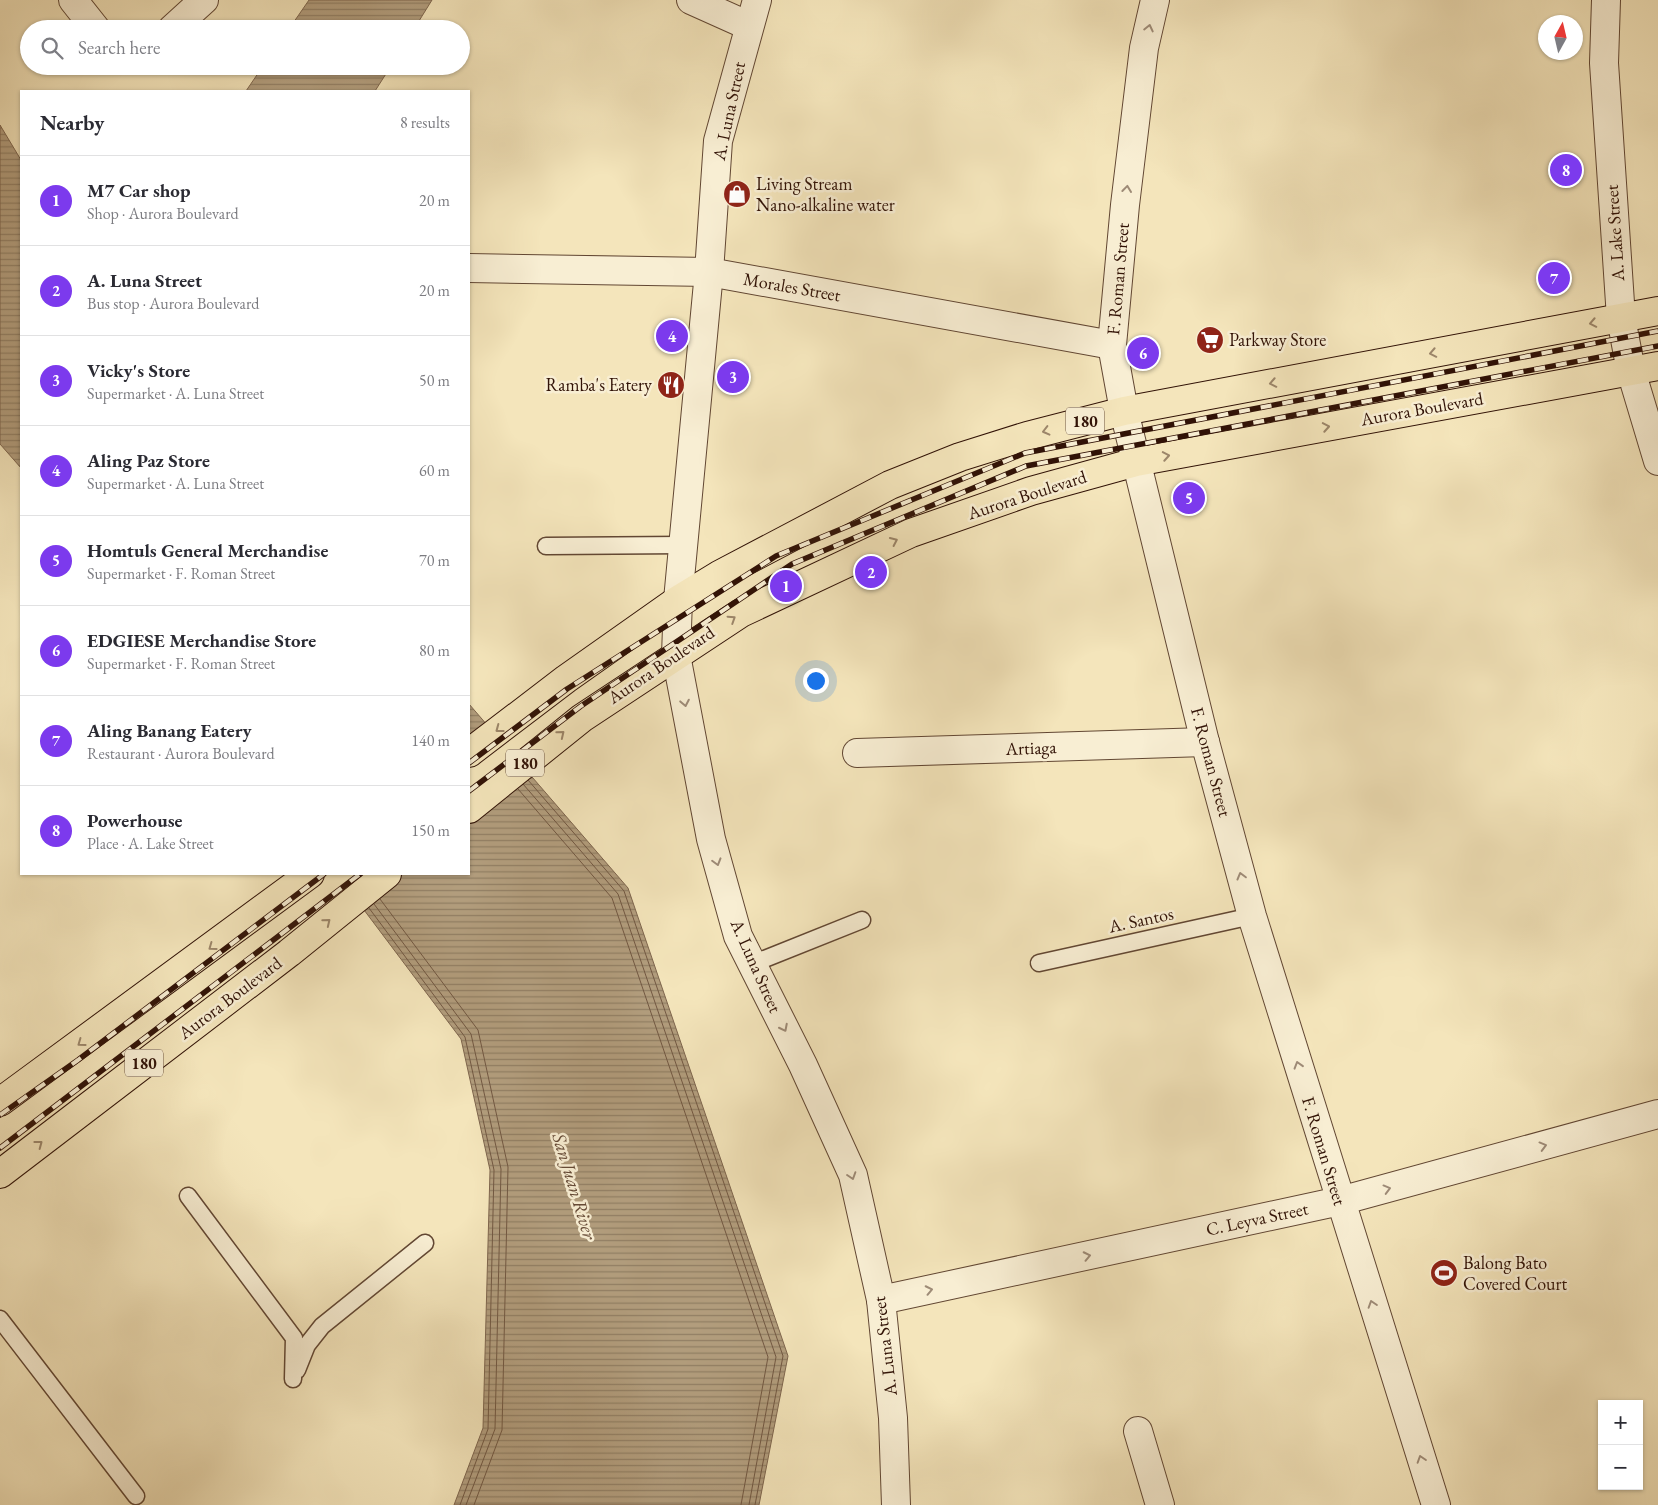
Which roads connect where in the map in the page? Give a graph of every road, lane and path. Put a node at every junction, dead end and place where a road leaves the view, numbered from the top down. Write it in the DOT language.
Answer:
graph roads {
  1 [pos="73,0"];
  2 [pos="204,0"];
  3 [pos="691,0"];
  4 [pos="757,0"];
  5 [pos="1155,0"];
  6 [pos="1606,0"];
  7 [pos="89,20"];
  8 [pos="184,20"];
  9 [pos="749,26"];
  10 [pos="470,268"];
  11 [pos="709,272"];
  12 [pos="1658,311"];
  13 [pos="1621,318"];
  14 [pos="1112,346"];
  15 [pos="1658,366"];
  16 [pos="1631,371"];
  17 [pos="1124,411"];
  18 [pos="1658,461"];
  19 [pos="1136,462"];
  20 [pos="684,545"];
  21 [pos="546,546"];
  22 [pos="678,600"];
  23 [pos="676,655"];
  24 [pos="1205,742"];
  25 [pos="470,751"];
  26 [pos="857,753"];
  27 [pos="470,808"];
  28 [pos="309,875"];
  29 [pos="386,875"];
  30 [pos="1252,916"];
  31 [pos="862,920"];
  32 [pos="1039,963"];
  33 [pos="752,964"];
  34 [pos="0,1102"];
  35 [pos="1658,1114"];
  36 [pos="0,1174"];
  37 [pos="188,1196"];
  38 [pos="1340,1201"];
  39 [pos="425,1243"];
  40 [pos="881,1300"];
  41 [pos="0,1319"];
  42 [pos="1138,1431"];
  43 [pos="136,1496"];
  44 [pos="896,1505"];
  45 [pos="1160,1505"];
  46 [pos="1436,1505"];
  1 -- 7 [label="street"];
  2 -- 8 [label="street"];
  3 -- 9 [label="street"];
  4 -- 9 [label="street, A. Luna Street"];
  14 -- 5 [label="street, F. Roman Street, one-way"];
  6 -- 13 [label="street, A. Lake Street"];
  9 -- 11 [label="street, A. Luna Street"];
  10 -- 11 [label="street, Morales Street"];
  11 -- 14 [label="street, Morales Street"];
  11 -- 20 [label="street, A. Luna Street"];
  12 -- 13 [label="main road, 180"];
  13 -- 16 [label="street, A. Lake Street"];
  13 -- 17 [label="main road, 180, one-way"];
  14 -- 17 [label="street, F. Roman Street"];
  15 -- 16 [label="main road, Aurora Boulevard / 180"];
  16 -- 18 [label="street, A. Lake Street"];
  19 -- 16 [label="main road, Aurora Boulevard / 180, one-way"];
  17 -- 19 [label="street, F. Roman Street"];
  17 -- 22 [label="main road, 180, one-way"];
  23 -- 19 [label="main road, Aurora Boulevard / 180, one-way"];
  19 -- 24 [label="street, F. Roman Street"];
  20 -- 21 [label="lane"];
  20 -- 22 [label="street, A. Luna Street"];
  22 -- 23 [label="street, A. Luna Street"];
  22 -- 25 [label="main road, 180, one-way"];
  27 -- 23 [label="main road, Aurora Boulevard / 180, one-way"];
  23 -- 33 [label="street, A. Luna Street, one-way"];
  24 -- 26 [label="street, Artiaga"];
  30 -- 24 [label="street, F. Roman Street, one-way"];
  28 -- 34 [label="main road, one-way"];
  36 -- 29 [label="main road, Aurora Boulevard / 180, one-way"];
  30 -- 32 [label="lane, A. Santos"];
  38 -- 30 [label="street, F. Roman Street, one-way"];
  31 -- 33 [label="lane"];
  33 -- 40 [label="street, A. Luna Street, one-way"];
  38 -- 35 [label="street, C. Leyva Street, one-way"];
  37 -- 39 [label="lane"];
  40 -- 38 [label="street, C. Leyva Street, one-way"];
  46 -- 38 [label="street, F. Roman Street, one-way"];
  40 -- 44 [label="street, A. Luna Street"];
  41 -- 43 [label="lane"];
  42 -- 45 [label="street"];
}
